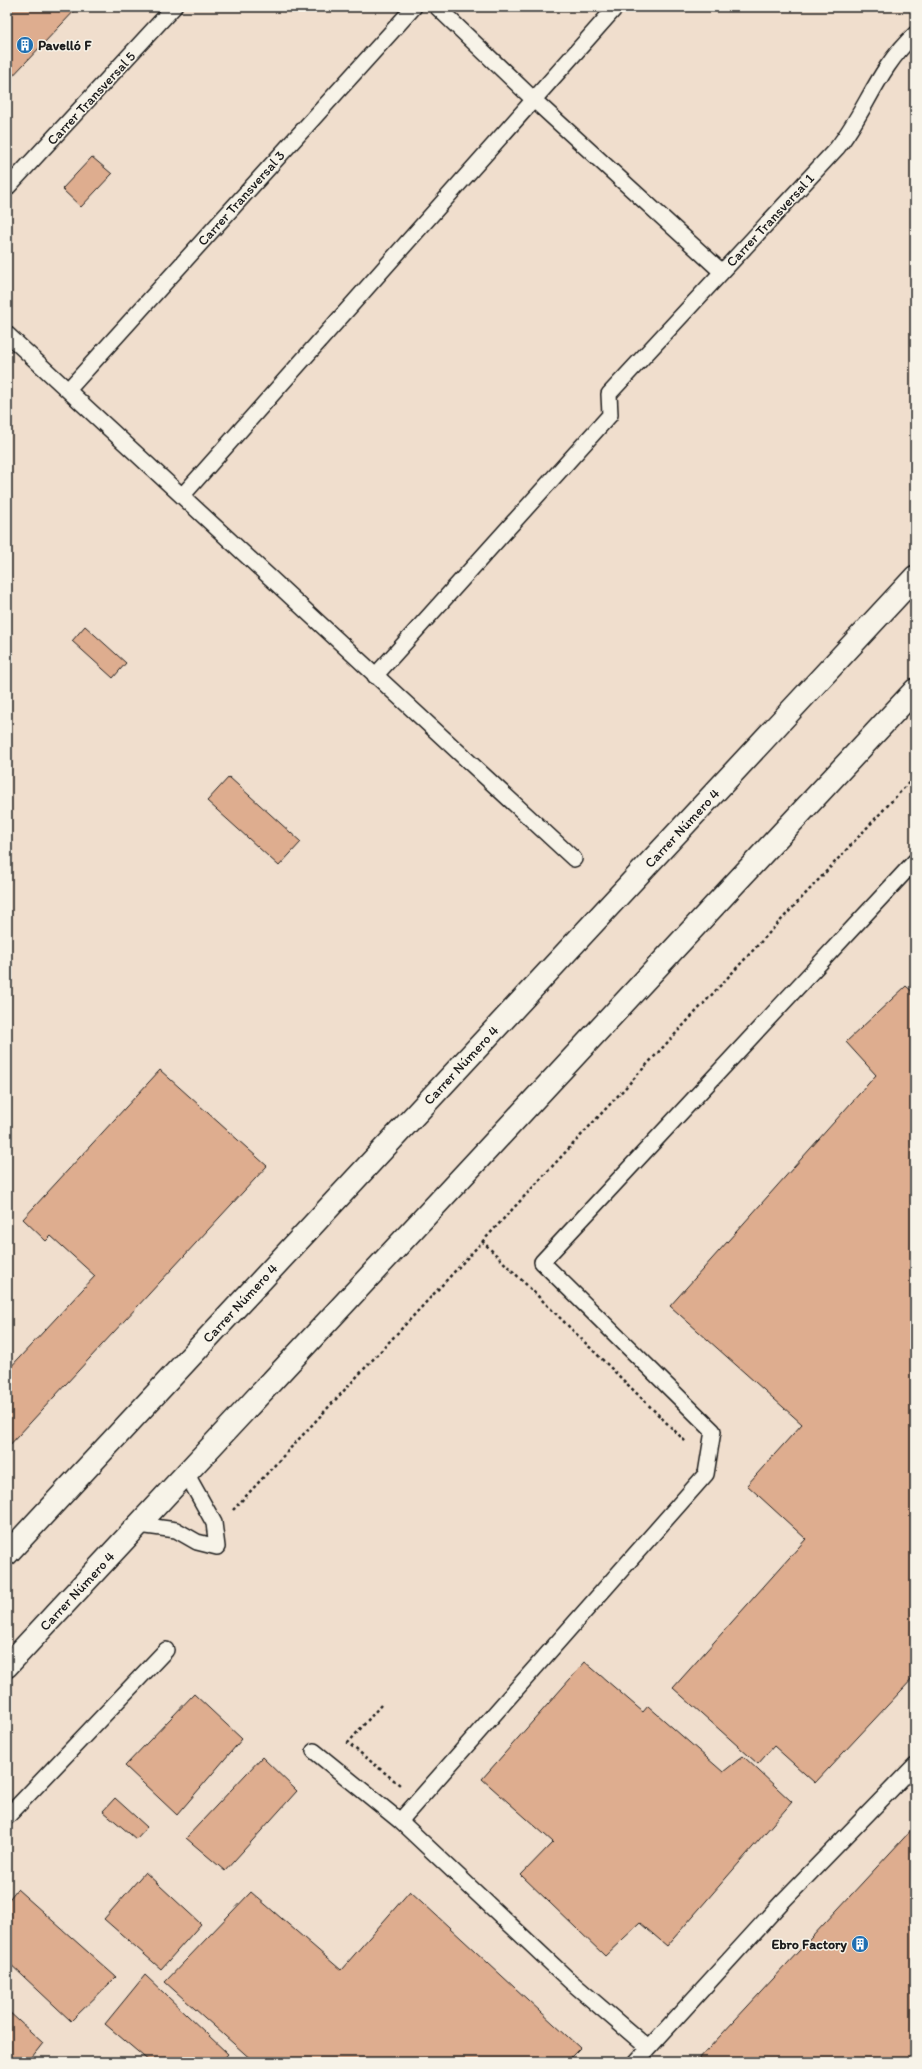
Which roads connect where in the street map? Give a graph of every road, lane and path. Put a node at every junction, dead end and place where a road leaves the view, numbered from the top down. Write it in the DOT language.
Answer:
graph roads {
  1 [pos="174,7"];
  2 [pos="414,7"];
  3 [pos="437,7"];
  4 [pos="616,7"];
  5 [pos="915,34"];
  6 [pos="534,100"];
  7 [pos="7,188"];
  8 [pos="722,272"];
  9 [pos="7,334"];
  10 [pos="68,390"];
  11 [pos="182,496"];
  12 [pos="915,577"];
  13 [pos="375,676"];
  14 [pos="915,690"];
  15 [pos="915,776"];
  16 [pos="574,860"];
  17 [pos="915,861"];
  18 [pos="482,1241"];
  19 [pos="688,1445"];
  20 [pos="186,1473"];
  21 [pos="139,1525"];
  22 [pos="215,1529"];
  23 [pos="7,1554"];
  24 [pos="166,1650"];
  25 [pos="7,1666"];
  26 [pos="381,1705"];
  27 [pos="314,1751"];
  28 [pos="915,1765"];
  29 [pos="402,1786"];
  30 [pos="7,1817"];
  31 [pos="400,1821"];
  32 [pos="648,2048"];
  33 [pos="636,2062"];
  1 -- 7 [label="lane, Carrer Transversal 5"];
  2 -- 10 [label="lane, Carrer Transversal 3"];
  3 -- 6 [label="lane"];
  4 -- 6 [label="lane"];
  5 -- 8 [label="lane, Carrer Transversal 1"];
  6 -- 8 [label="lane"];
  6 -- 11 [label="lane"];
  8 -- 13 [label="lane, Carrer Transversal 1"];
  9 -- 10 [label="lane"];
  10 -- 11 [label="lane"];
  11 -- 13 [label="lane"];
  12 -- 23 [label="street, Carrer Número 4"];
  13 -- 16 [label="lane"];
  14 -- 20 [label="street, Carrer Número 4"];
  15 -- 18 [label="path"];
  17 -- 31 [label="lane"];
  18 -- 19 [label="path"];
  18 -- 22 [label="path"];
  20 -- 21 [label="street, Carrer Número 4"];
  20 -- 22 [label="lane"];
  21 -- 22 [label="lane"];
  21 -- 25 [label="street, Carrer Número 4"];
  24 -- 30 [label="lane"];
  26 -- 29 [label="path"];
  27 -- 31 [label="lane"];
  28 -- 32 [label="lane"];
  31 -- 32 [label="lane"];
  32 -- 33 [label="lane"];
}
